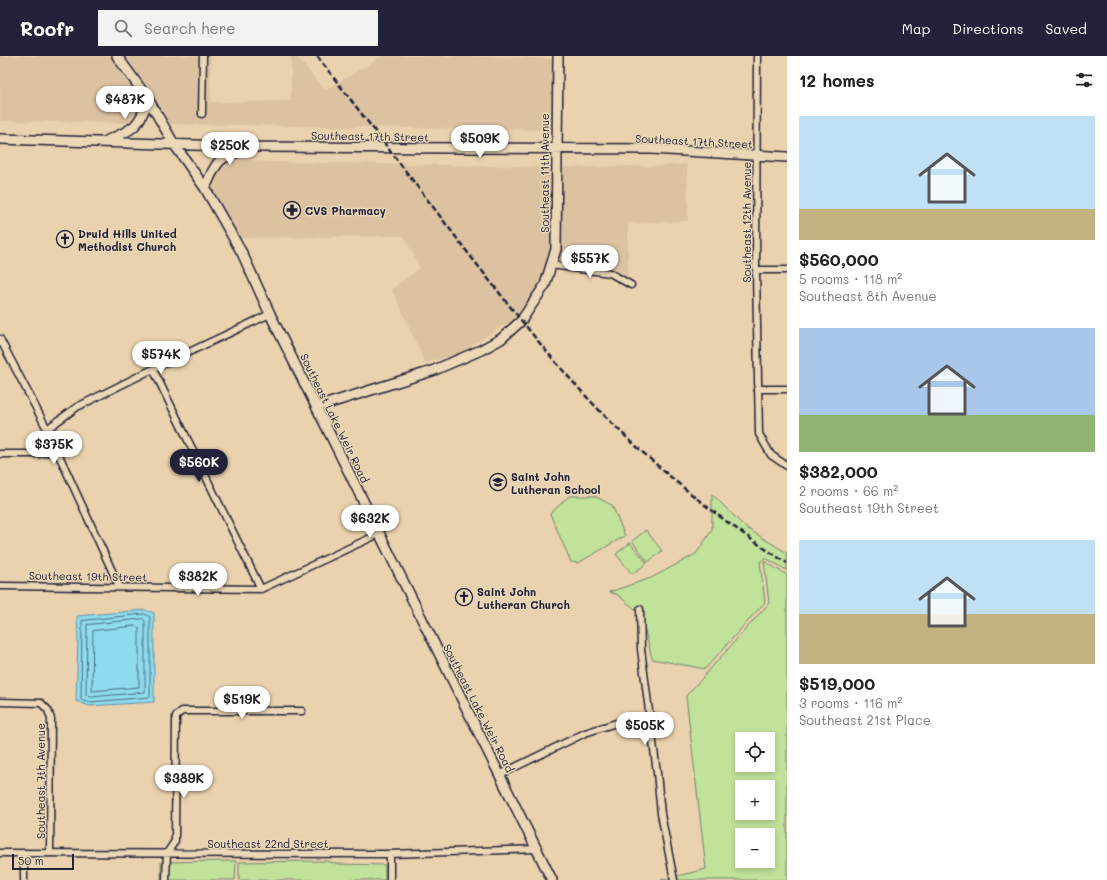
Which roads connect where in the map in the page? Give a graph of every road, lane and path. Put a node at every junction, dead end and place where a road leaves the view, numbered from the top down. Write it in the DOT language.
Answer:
graph roads {
  1 [pos="117,56"];
  2 [pos="203,56"];
  3 [pos="558,56"];
  4 [pos="757,56"];
  5 [pos="148,99"];
  6 [pos="202,114"];
  7 [pos="0,139"];
  8 [pos="104,142"];
  9 [pos="174,144"];
  10 [pos="258,147"];
  11 [pos="556,149"];
  12 [pos="757,157"];
  13 [pos="787,158"];
  14 [pos="205,188"];
  15 [pos="551,265"];
  16 [pos="756,270"];
  17 [pos="787,270"];
  18 [pos="631,286"];
  19 [pos="270,314"];
  20 [pos="0,338"];
  21 [pos="153,369"];
  22 [pos="758,389"];
  23 [pos="787,389"];
  24 [pos="317,407"];
  25 [pos="47,429"];
  26 [pos="57,450"];
  27 [pos="0,454"];
  28 [pos="787,466"];
  29 [pos="379,534"];
  30 [pos="0,586"];
  31 [pos="119,586"];
  32 [pos="261,589"];
  33 [pos="640,609"];
  34 [pos="0,702"];
  35 [pos="302,711"];
  36 [pos="651,724"];
  37 [pos="499,775"];
  38 [pos="536,849"];
  39 [pos="0,853"];
  40 [pos="24,853"];
  41 [pos="50,853"];
  42 [pos="166,853"];
  43 [pos="390,854"];
  44 [pos="24,880"];
  45 [pos="166,880"];
  46 [pos="390,880"];
  47 [pos="552,880"];
  48 [pos="674,880"];
  1 -- 5 [label="main road, Southeast Lake Weir Road"];
  2 -- 6 [label="street"];
  3 -- 11 [label="main road, Southeast 11th Avenue"];
  4 -- 12 [label="street, Southeast 12th Avenue"];
  5 -- 8 [label="main road"];
  5 -- 9 [label="main road, Southeast Lake Weir Road"];
  7 -- 8 [label="main road, Southeast 17th Street"];
  8 -- 9 [label="main road, Southeast 17th Street"];
  9 -- 10 [label="main road, Southeast 17th Street"];
  9 -- 14 [label="main road, Southeast Lake Weir Road"];
  10 -- 11 [label="main road, Southeast 17th Street"];
  10 -- 14 [label="main road"];
  11 -- 12 [label="main road, Southeast 17th Street"];
  11 -- 15 [label="main road, Southeast 11th Avenue"];
  12 -- 13 [label="main road, Southeast 17th Street"];
  12 -- 16 [label="street, Southeast 12th Avenue"];
  14 -- 19 [label="main road, Southeast Lake Weir Road"];
  15 -- 18 [label="street"];
  15 -- 24 [label="main road, Southeast 11th Avenue"];
  16 -- 17 [label="street"];
  16 -- 22 [label="street, Southeast 12th Avenue"];
  19 -- 21 [label="street"];
  19 -- 24 [label="main road, Southeast Lake Weir Road"];
  20 -- 25 [label="street"];
  21 -- 25 [label="street"];
  21 -- 32 [label="street"];
  22 -- 23 [label="street"];
  22 -- 28 [label="street"];
  24 -- 29 [label="main road, Southeast Lake Weir Road"];
  25 -- 26 [label="street"];
  26 -- 27 [label="street"];
  26 -- 31 [label="street"];
  29 -- 32 [label="street, Southeast 19th Street"];
  29 -- 37 [label="main road, Southeast Lake Weir Road"];
  30 -- 31 [label="street, Southeast 19th Street"];
  31 -- 32 [label="street, Southeast 19th Street"];
  33 -- 36 [label="street"];
  34 -- 41 [label="street, Southeast 7th Avenue"];
  35 -- 42 [label="street"];
  36 -- 37 [label="street"];
  36 -- 48 [label="street"];
  37 -- 38 [label="main road, Southeast Lake Weir Road"];
  38 -- 43 [label="street, Southeast 22nd Street"];
  38 -- 47 [label="main road, Southeast Lake Weir Road"];
  39 -- 40 [label="street, Southeast 22nd Street"];
  40 -- 41 [label="street, Southeast 22nd Street"];
  40 -- 44 [label="street"];
  41 -- 42 [label="street, Southeast 22nd Street"];
  42 -- 43 [label="street, Southeast 22nd Street"];
  42 -- 45 [label="street"];
  43 -- 46 [label="street"];
}
